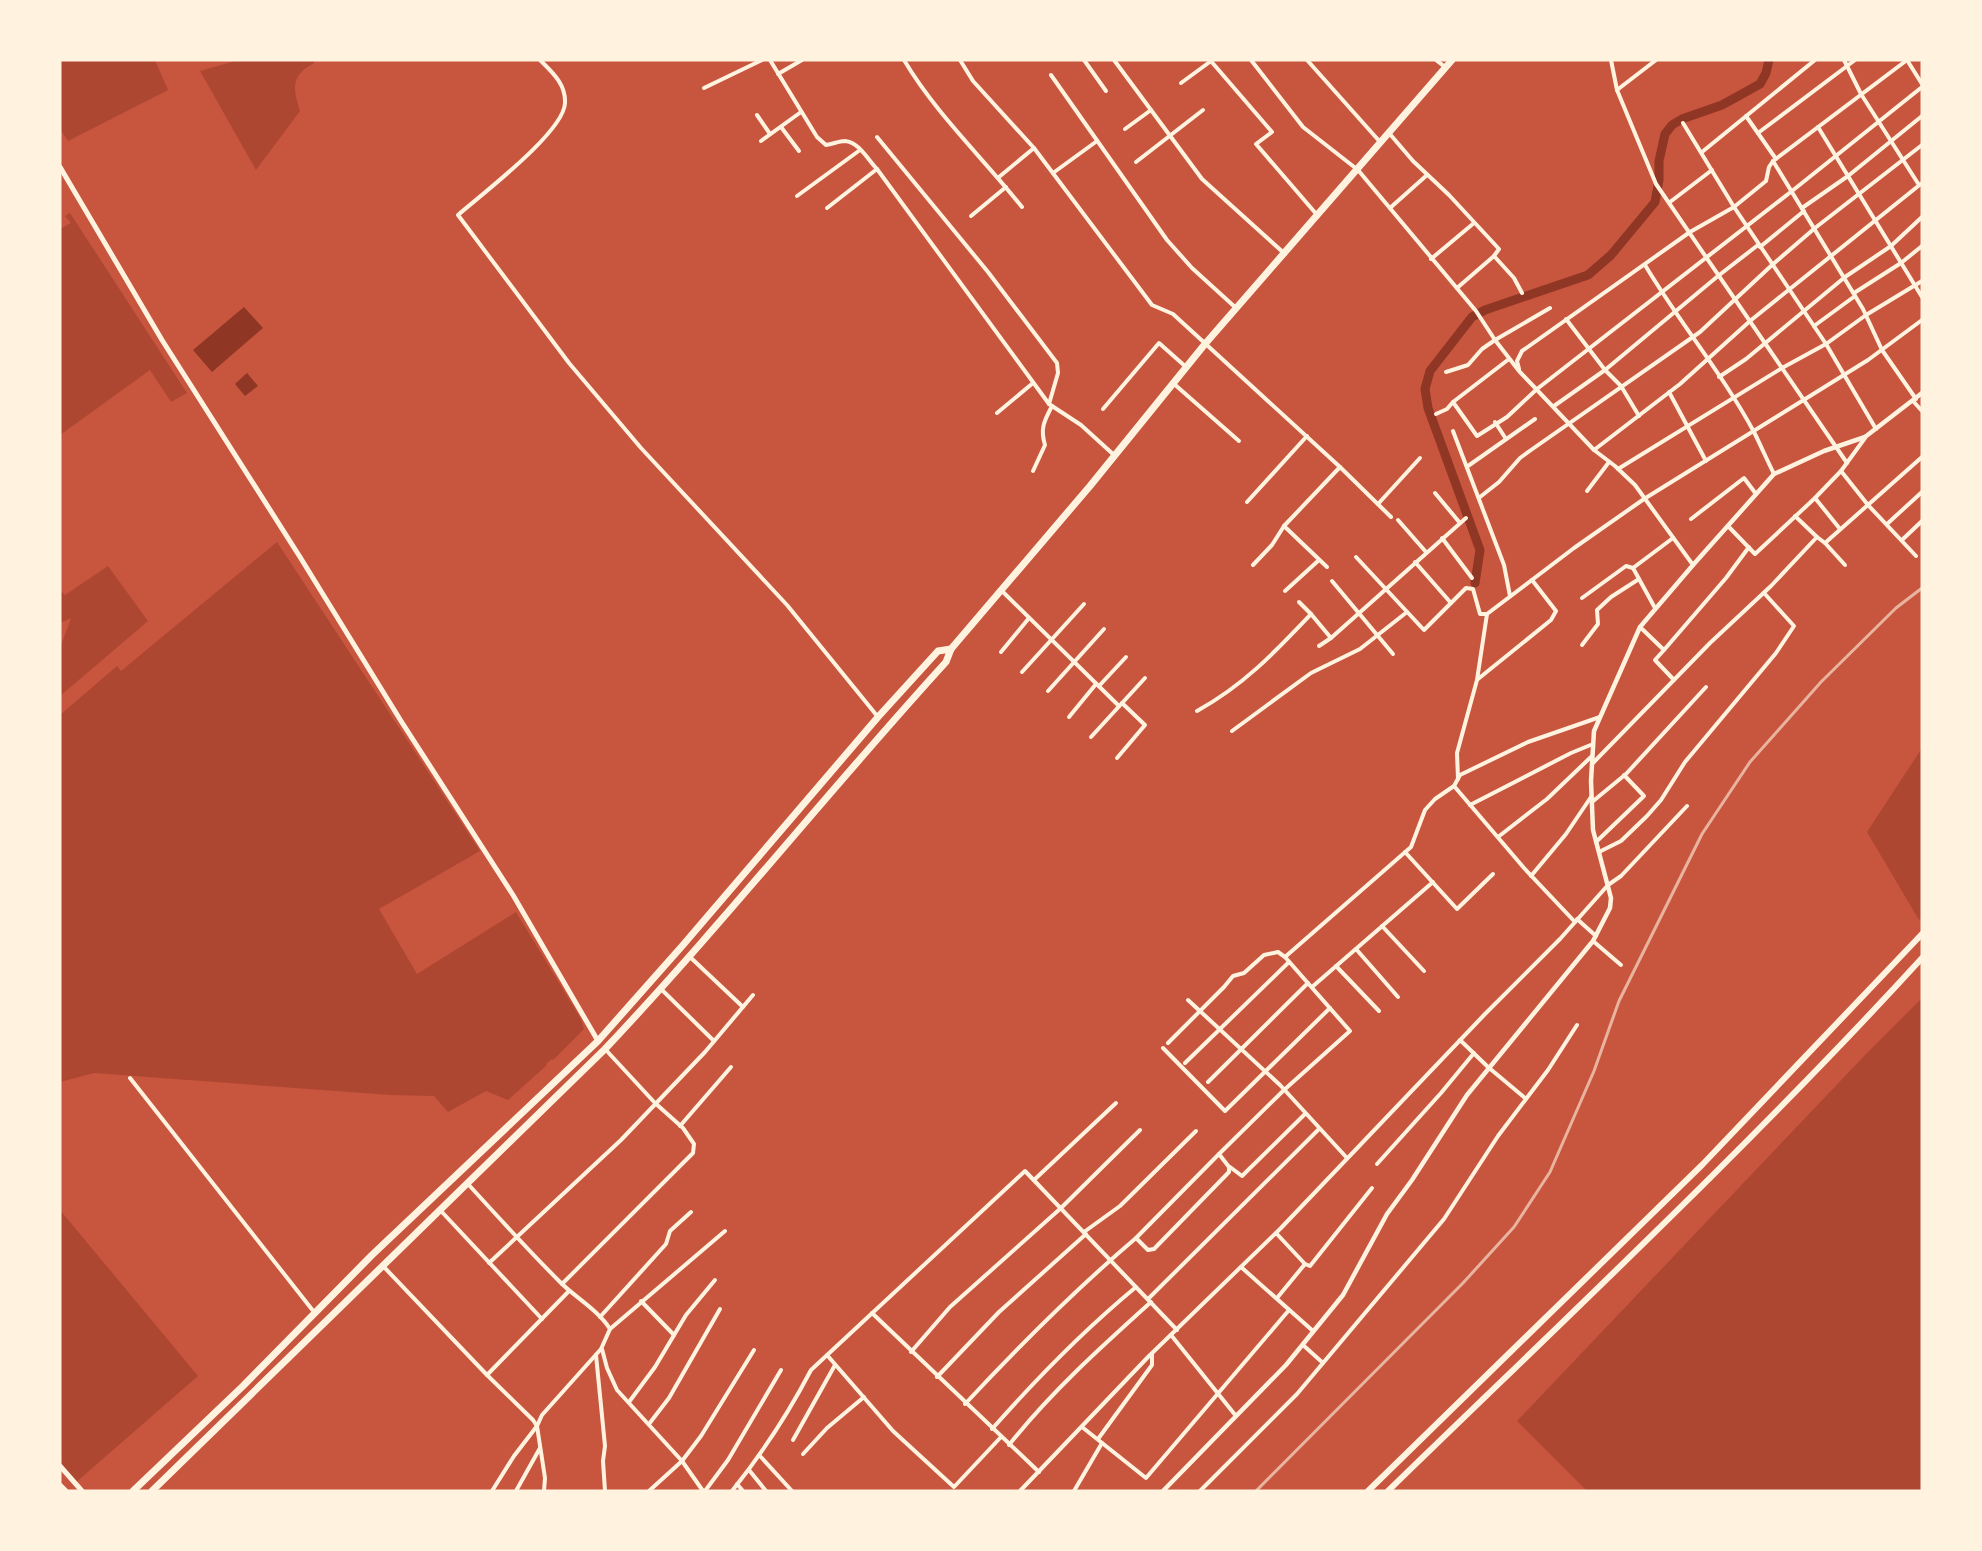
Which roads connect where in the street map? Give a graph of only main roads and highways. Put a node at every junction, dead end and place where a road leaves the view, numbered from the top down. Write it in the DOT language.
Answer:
graph roads {
  1 [pos="1452,60"];
  2 [pos="60,167"];
  3 [pos="951,650"];
  4 [pos="878,717"];
  5 [pos="888,726"];
  6 [pos="1922,934"];
  7 [pos="1922,958"];
  8 [pos="597,1041"];
  9 [pos="605,1049"];
  10 [pos="459,1174"];
  11 [pos="468,1184"];
  12 [pos="372,1255"];
  13 [pos="383,1265"];
  14 [pos="60,1466"];
  15 [pos="60,1485"];
  16 [pos="66,1491"];
  17 [pos="82,1491"];
  18 [pos="133,1491"];
  19 [pos="152,1491"];
  20 [pos="1368,1491"];
  21 [pos="1388,1491"];
  1 -- 3 [label="highway"];
  2 -- 8 [label="main road"];
  3 -- 4 [label="highway"];
  3 -- 5 [label="highway"];
  4 -- 5 [label="highway"];
  4 -- 8 [label="highway"];
  5 -- 9 [label="highway"];
  6 -- 20 [label="main road"];
  7 -- 21 [label="main road"];
  8 -- 9 [label="highway"];
  8 -- 10 [label="highway"];
  9 -- 11 [label="highway"];
  10 -- 11 [label="highway"];
  10 -- 12 [label="highway"];
  11 -- 13 [label="highway"];
  12 -- 13 [label="highway"];
  12 -- 18 [label="highway"];
  13 -- 19 [label="highway"];
  14 -- 17 [label="main road"];
  15 -- 16 [label="main road"];
}
